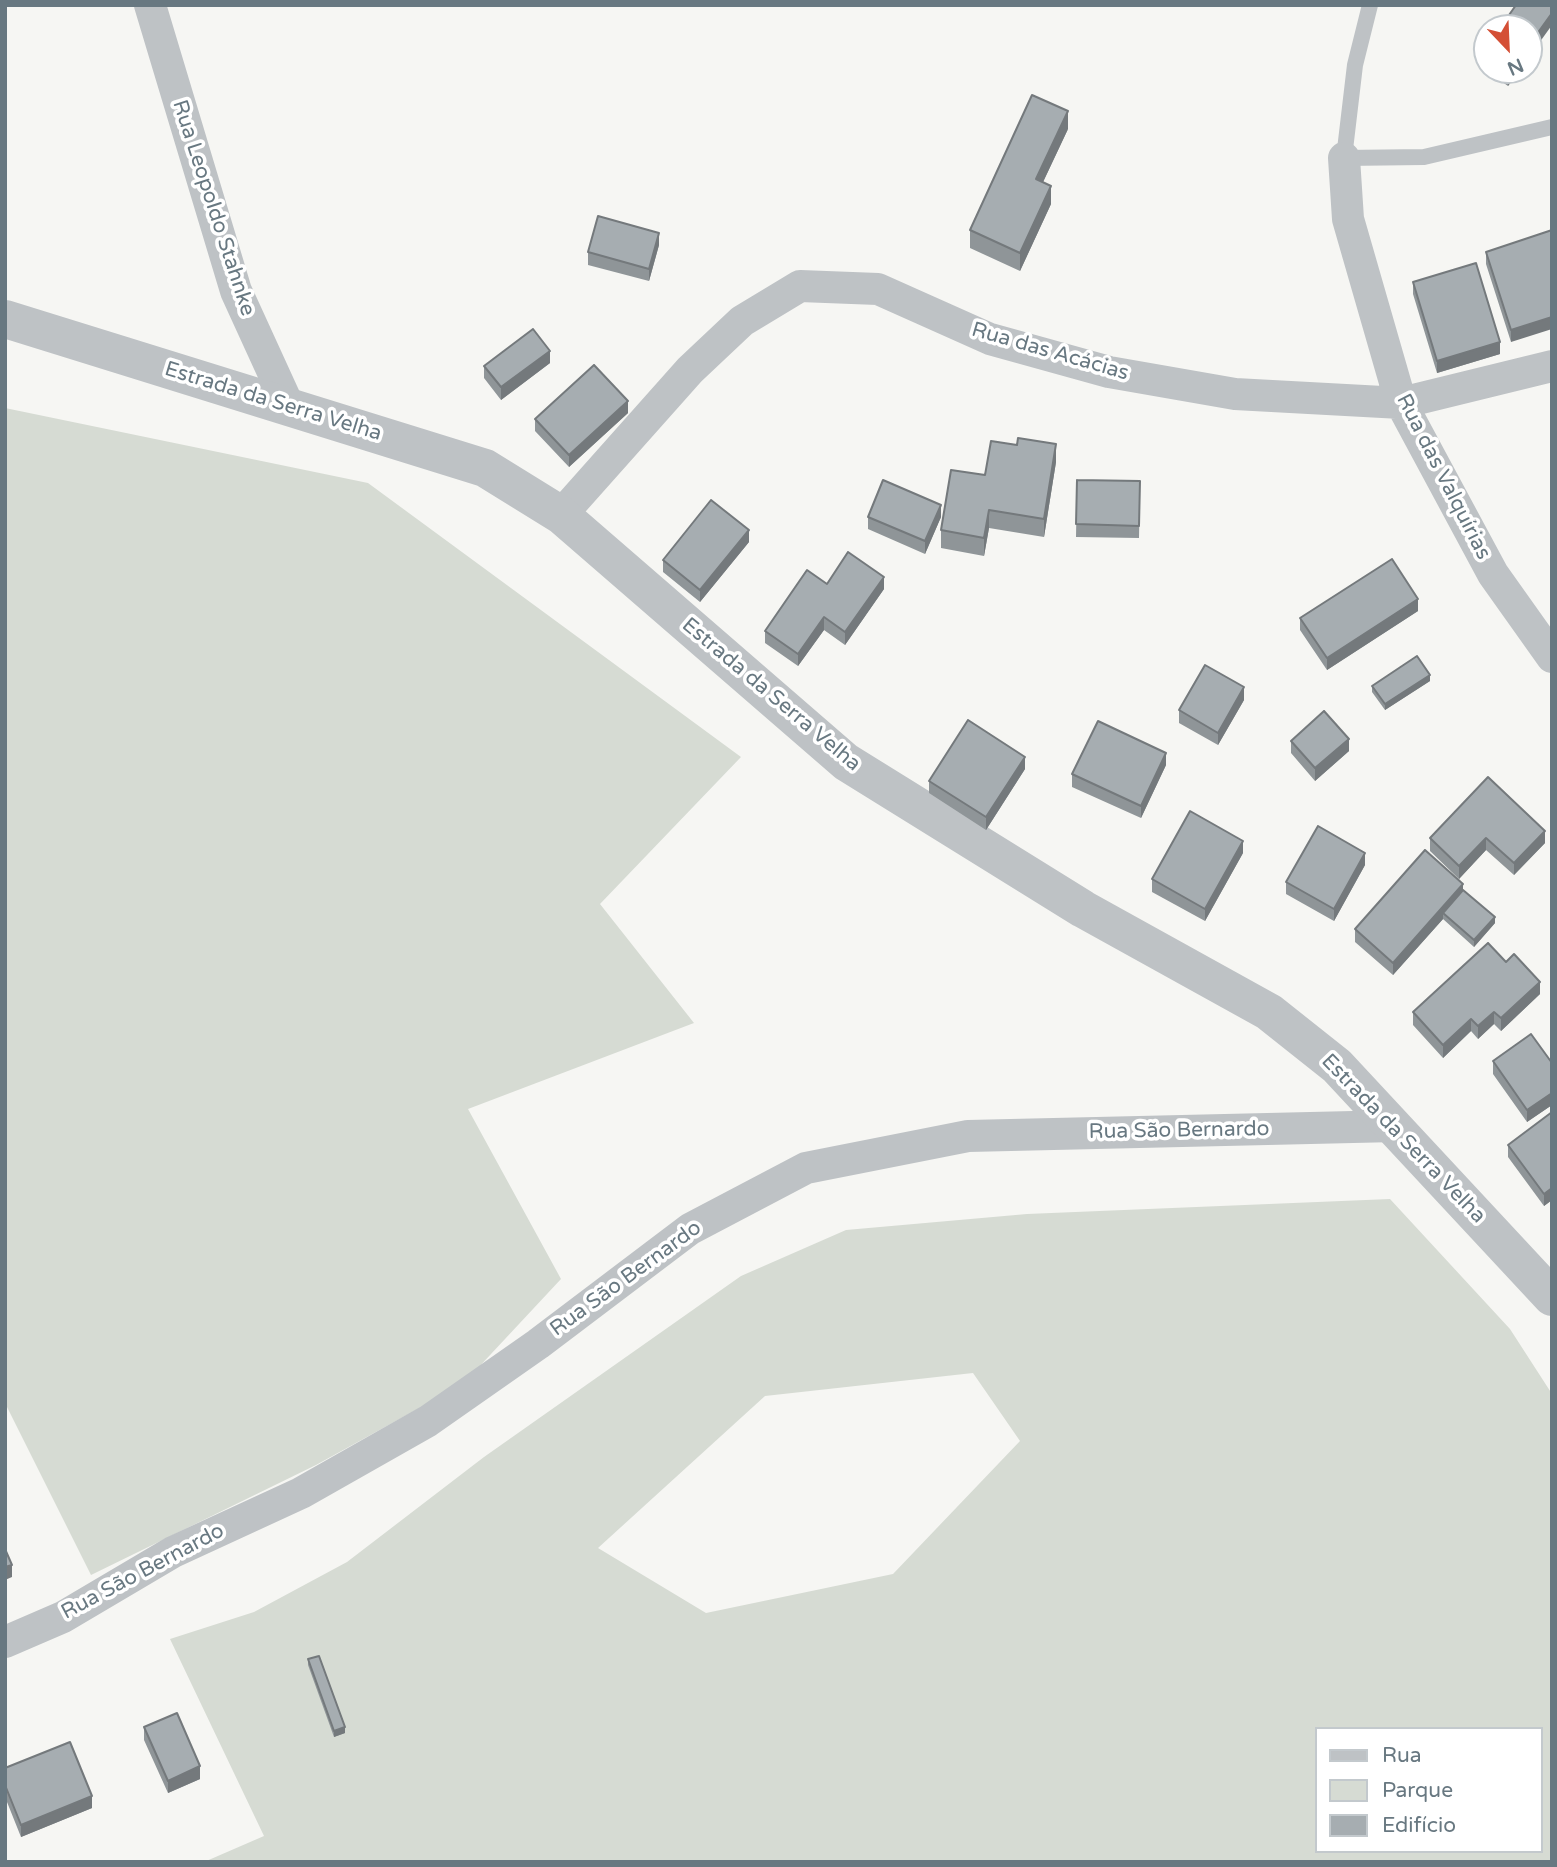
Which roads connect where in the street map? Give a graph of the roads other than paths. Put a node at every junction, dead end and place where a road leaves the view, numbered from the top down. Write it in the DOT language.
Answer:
graph roads {
  1 [pos="150,5"];
  2 [pos="1370,5"];
  3 [pos="1552,127"];
  4 [pos="1344,159"];
  5 [pos="5,319"];
  6 [pos="1552,366"];
  7 [pos="1401,403"];
  8 [pos="289,407"];
  9 [pos="561,515"];
  10 [pos="1552,657"];
  11 [pos="1396,1126"];
  12 [pos="1552,1297"];
  13 [pos="5,1642"];
  1 -- 8 [label="street, Rua Leopoldo Stahnke"];
  2 -- 4 [label="lane"];
  3 -- 4 [label="lane"];
  4 -- 7 [label="street, Rua das Valquírias"];
  5 -- 8 [label="street, Estrada da Serra Velha"];
  6 -- 7 [label="street, Rua das Acácias"];
  7 -- 9 [label="street, Rua das Acácias"];
  7 -- 10 [label="street, Rua das Valquírias"];
  8 -- 9 [label="street, Estrada da Serra Velha"];
  9 -- 11 [label="street, Estrada da Serra Velha"];
  11 -- 12 [label="street, Estrada da Serra Velha"];
  11 -- 13 [label="street, Rua São Bernardo"];
}
